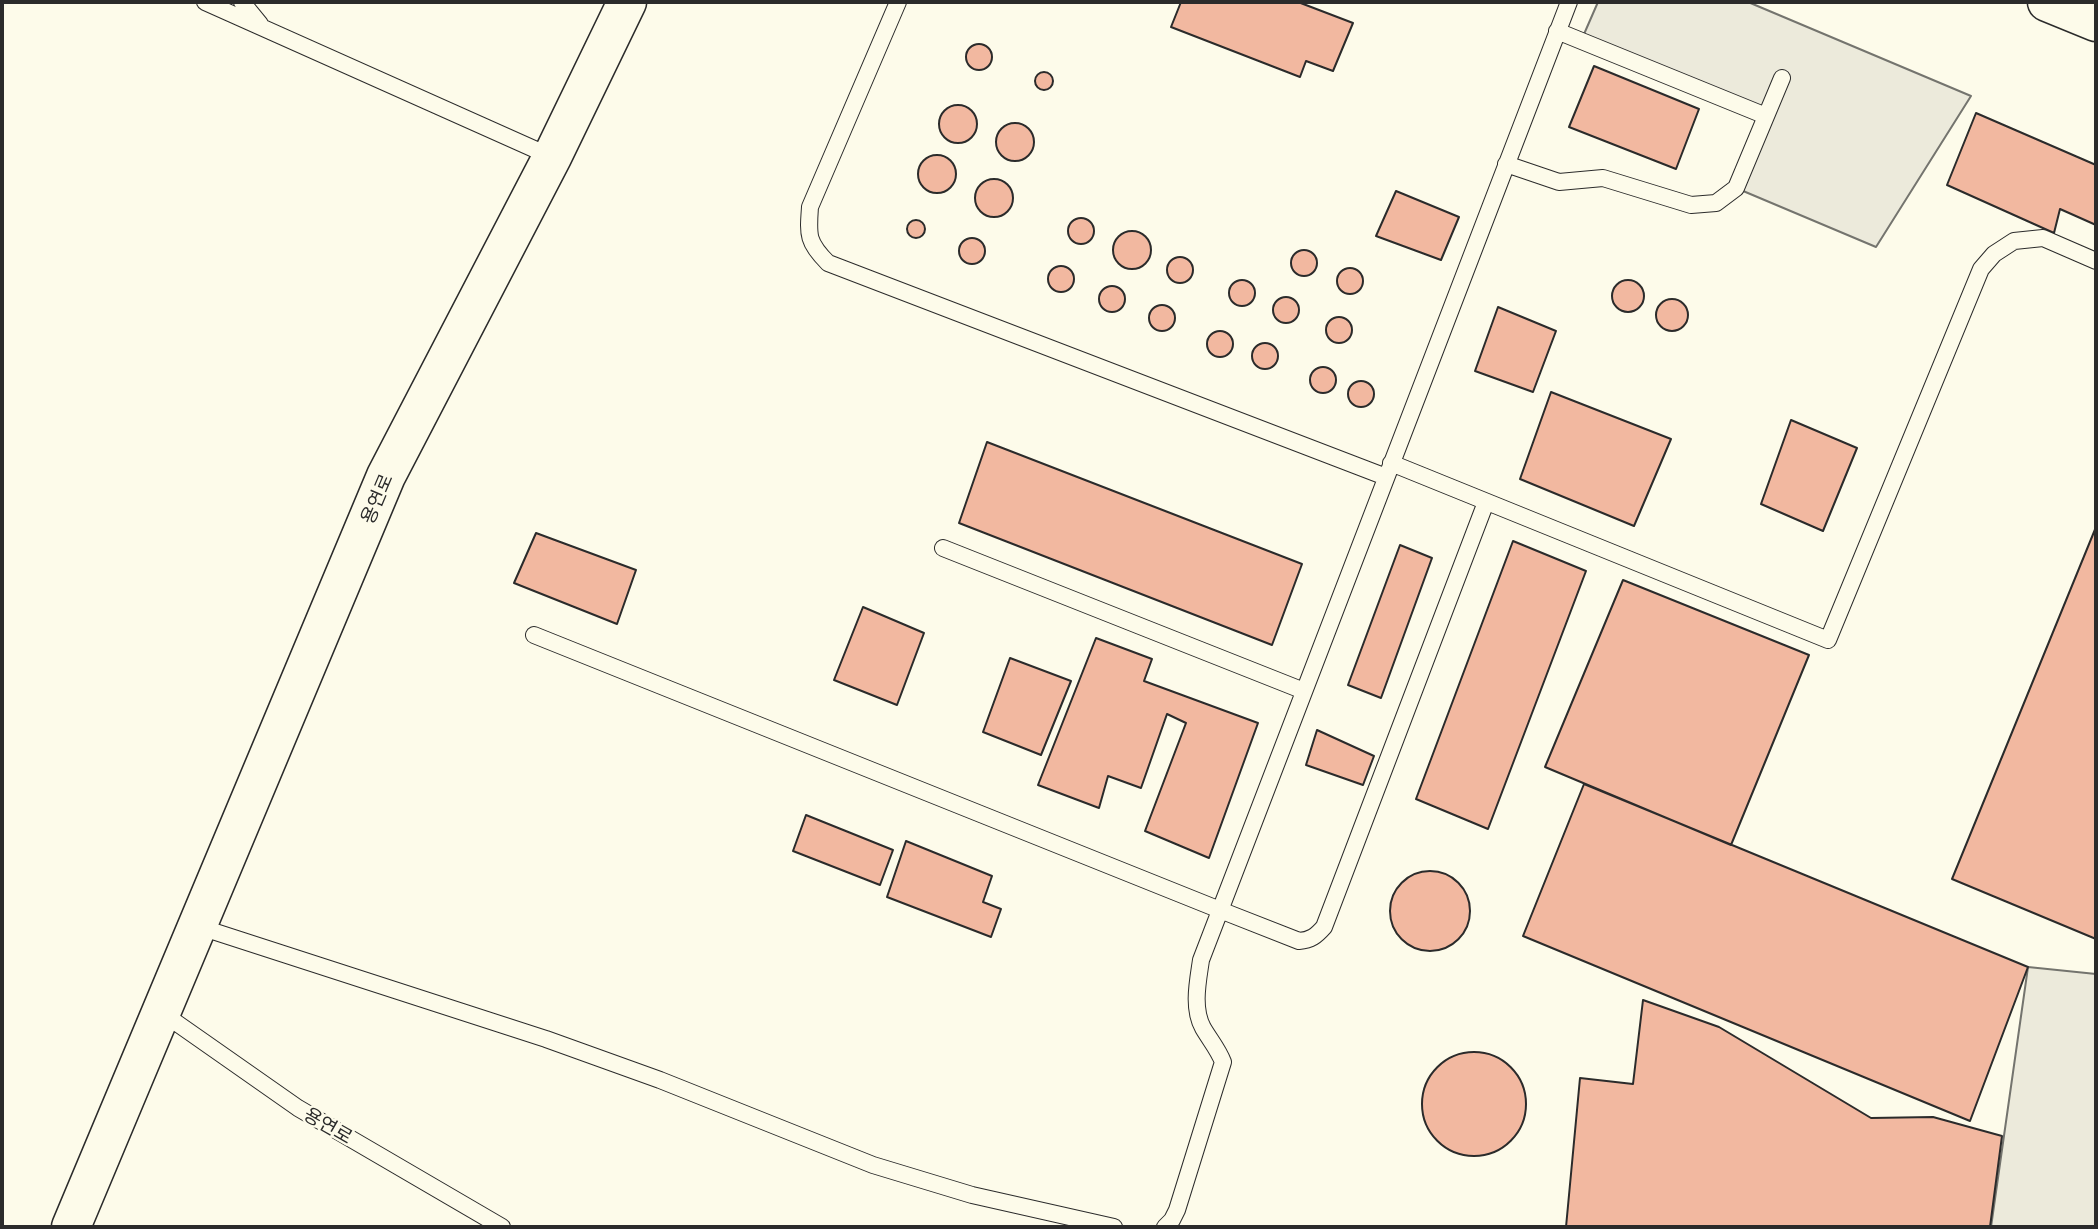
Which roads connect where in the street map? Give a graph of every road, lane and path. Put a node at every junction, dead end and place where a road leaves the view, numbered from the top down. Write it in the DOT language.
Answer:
graph roads {
  1 [pos="205,2"];
  2 [pos="242,2"];
  3 [pos="627,2"];
  4 [pos="898,2"];
  5 [pos="1569,2"];
  6 [pos="2047,2"];
  7 [pos="2096,22"];
  8 [pos="264,28"];
  9 [pos="1557,31"];
  10 [pos="1782,78"];
  11 [pos="1766,116"];
  12 [pos="552,157"];
  13 [pos="1506,164"];
  14 [pos="2096,261"];
  15 [pos="1389,470"];
  16 [pos="1486,502"];
  17 [pos="943,548"];
  18 [pos="534,635"];
  19 [pos="1304,691"];
  20 [pos="1220,910"];
  21 [pos="197,926"];
  22 [pos="161,1012"];
  23 [pos="71,1227"];
  24 [pos="502,1227"];
  25 [pos="1114,1227"];
  26 [pos="1165,1227"];
  1 -- 8 [label="lane"];
  2 -- 8 [label="lane"];
  3 -- 12 [label="street, 용연로"];
  4 -- 15 [label="lane"];
  5 -- 9 [label="lane"];
  6 -- 7 [label="street"];
  8 -- 12 [label="lane"];
  9 -- 11 [label="lane"];
  9 -- 13 [label="lane"];
  10 -- 11 [label="lane"];
  11 -- 13 [label="lane"];
  12 -- 21 [label="street, 용연로"];
  13 -- 15 [label="lane"];
  14 -- 16 [label="lane"];
  15 -- 16 [label="lane"];
  15 -- 19 [label="lane"];
  16 -- 20 [label="lane"];
  17 -- 19 [label="lane"];
  18 -- 20 [label="lane"];
  19 -- 20 [label="lane"];
  20 -- 26 [label="lane"];
  21 -- 22 [label="street, 용연로"];
  21 -- 25 [label="lane"];
  22 -- 23 [label="street, 용연로"];
  22 -- 24 [label="lane, 용연로"];
}
